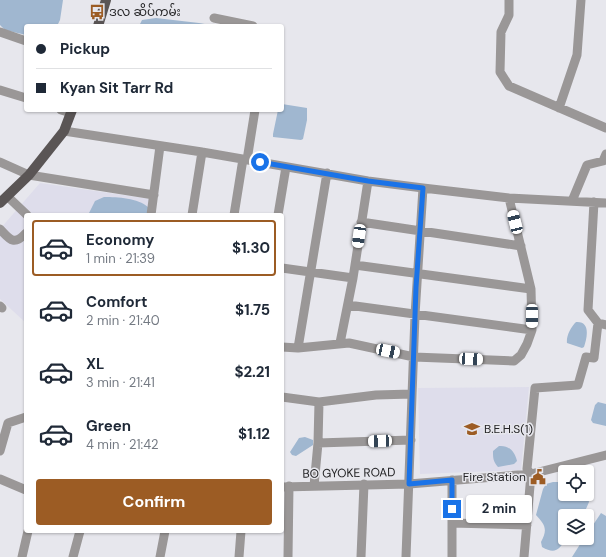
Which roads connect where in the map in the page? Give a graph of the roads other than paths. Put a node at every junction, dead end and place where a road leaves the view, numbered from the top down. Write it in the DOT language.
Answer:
graph roads {
  1 [pos="106,0"];
  2 [pos="509,0"];
  3 [pos="581,0"];
  4 [pos="214,18"];
  5 [pos="99,24"];
  6 [pos="243,24"];
  7 [pos="0,32"];
  8 [pos="24,40"];
  9 [pos="0,90"];
  10 [pos="24,97"];
  11 [pos="559,108"];
  12 [pos="71,112"];
  13 [pos="255,112"];
  14 [pos="606,128"];
  15 [pos="64,131"];
  16 [pos="160,146"];
  17 [pos="202,152"];
  18 [pos="606,154"];
  19 [pos="245,159"];
  20 [pos="0,162"];
  21 [pos="286,167"];
  22 [pos="327,173"];
  23 [pos="29,175"];
  24 [pos="368,181"];
  25 [pos="423,188"];
  26 [pos="154,195"];
  27 [pos="509,198"];
  28 [pos="4,200"];
  29 [pos="572,201"];
  30 [pos="594,202"];
  31 [pos="606,203"];
  32 [pos="151,213"];
  33 [pos="192,213"];
  34 [pos="234,213"];
  35 [pos="278,213"];
  36 [pos="24,214"];
  37 [pos="361,222"];
  38 [pos="0,229"];
  39 [pos="420,230"];
  40 [pos="24,235"];
  41 [pos="521,246"];
  42 [pos="355,265"];
  43 [pos="284,268"];
  44 [pos="312,272"];
  45 [pos="417,273"];
  46 [pos="353,278"];
  47 [pos="532,289"];
  48 [pos="348,305"];
  49 [pos="415,315"];
  50 [pos="602,324"];
  51 [pos="532,330"];
  52 [pos="340,343"];
  53 [pos="284,347"];
  54 [pos="298,348"];
  55 [pos="414,357"];
  56 [pos="412,394"];
  57 [pos="284,397"];
  58 [pos="319,402"];
  59 [pos="24,418"];
  60 [pos="410,440"];
  61 [pos="318,443"];
  62 [pos="0,451"];
  63 [pos="606,456"];
  64 [pos="531,474"];
  65 [pos="0,479"];
  66 [pos="452,480"];
  67 [pos="364,484"];
  68 [pos="409,484"];
  69 [pos="285,486"];
  70 [pos="314,486"];
  71 [pos="24,489"];
  72 [pos="452,523"];
  73 [pos="527,524"];
  74 [pos="28,533"];
  75 [pos="79,533"];
  76 [pos="165,533"];
  77 [pos="241,533"];
  78 [pos="22,557"];
  79 [pos="73,557"];
  80 [pos="160,557"];
  81 [pos="239,557"];
  82 [pos="288,557"];
  83 [pos="361,557"];
  84 [pos="406,557"];
  85 [pos="452,557"];
  86 [pos="524,557"];
  1 -- 5 [label="main road"];
  2 -- 11 [label="street"];
  3 -- 11 [label="street"];
  4 -- 6 [label="street"];
  7 -- 8 [label="street"];
  9 -- 10 [label="street"];
  11 -- 14 [label="street"];
  12 -- 15 [label="main road"];
  13 -- 19 [label="street"];
  15 -- 16 [label="street"];
  15 -- 23 [label="main road"];
  16 -- 17 [label="street"];
  16 -- 26 [label="street"];
  17 -- 19 [label="street"];
  17 -- 33 [label="street"];
  18 -- 29 [label="street"];
  19 -- 21 [label="street"];
  19 -- 34 [label="street"];
  20 -- 23 [label="street"];
  21 -- 22 [label="street"];
  21 -- 35 [label="street"];
  22 -- 24 [label="street"];
  22 -- 44 [label="street"];
  23 -- 26 [label="street"];
  23 -- 28 [label="main road"];
  24 -- 25 [label="street"];
  24 -- 37 [label="street"];
  25 -- 27 [label="street"];
  25 -- 39 [label="street"];
  26 -- 32 [label="street"];
  27 -- 29 [label="street"];
  27 -- 41 [label="street"];
  28 -- 36 [label="street"];
  29 -- 30 [label="street"];
  30 -- 31 [label="street"];
  30 -- 50 [label="street"];
  37 -- 39 [label="street"];
  37 -- 42 [label="street"];
  38 -- 40 [label="street"];
  39 -- 41 [label="street"];
  39 -- 45 [label="street"];
  41 -- 47 [label="street"];
  42 -- 45 [label="street"];
  42 -- 46 [label="street"];
  43 -- 44 [label="street"];
  44 -- 46 [label="street"];
  44 -- 54 [label="street"];
  45 -- 47 [label="street"];
  45 -- 49 [label="street"];
  46 -- 48 [label="street"];
  47 -- 51 [label="street"];
  48 -- 49 [label="street"];
  48 -- 52 [label="street"];
  49 -- 51 [label="street"];
  49 -- 55 [label="street"];
  50 -- 64 [label="street"];
  51 -- 55 [label="street"];
  52 -- 54 [label="street"];
  52 -- 55 [label="street"];
  53 -- 54 [label="street"];
  55 -- 56 [label="street"];
  56 -- 58 [label="street"];
  56 -- 60 [label="street"];
  57 -- 58 [label="street"];
  58 -- 61 [label="street"];
  59 -- 62 [label="street"];
  60 -- 61 [label="street"];
  60 -- 68 [label="street"];
  61 -- 70 [label="street"];
  63 -- 64 [label="street, BO GYOKE ROAD"];
  64 -- 66 [label="street, BO GYOKE ROAD"];
  64 -- 73 [label="street"];
  65 -- 71 [label="street"];
  66 -- 68 [label="street, BO GYOKE ROAD"];
  66 -- 72 [label="street"];
  67 -- 68 [label="street, BO GYOKE ROAD"];
  67 -- 70 [label="street, BO GYOKE ROAD"];
  67 -- 83 [label="street"];
  68 -- 84 [label="street"];
  69 -- 70 [label="street, BO GYOKE ROAD"];
  69 -- 82 [label="street"];
  72 -- 73 [label="street"];
  72 -- 85 [label="street"];
  73 -- 86 [label="street"];
  74 -- 78 [label="street"];
  75 -- 79 [label="street"];
  76 -- 80 [label="street"];
  77 -- 81 [label="street"];
}
